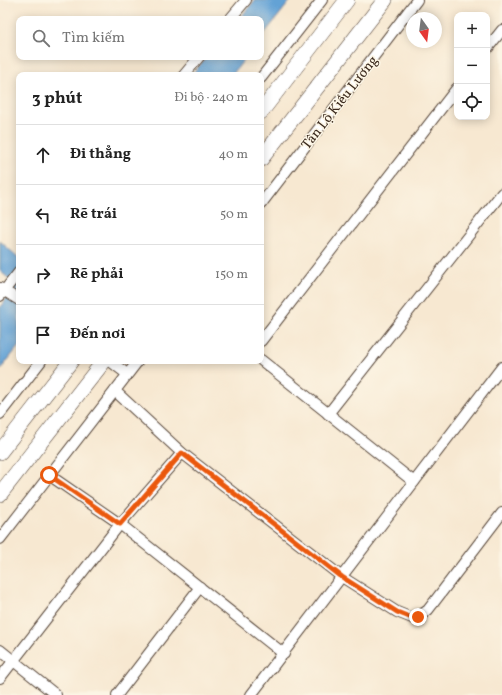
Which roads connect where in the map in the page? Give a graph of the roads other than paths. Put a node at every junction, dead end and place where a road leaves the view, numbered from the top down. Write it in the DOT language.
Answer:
graph roads {
  1 [pos="246,0"];
  2 [pos="322,0"];
  3 [pos="346,0"];
  4 [pos="385,0"];
  5 [pos="417,0"];
  6 [pos="233,16"];
  7 [pos="502,30"];
  8 [pos="488,48"];
  9 [pos="196,60"];
  10 [pos="186,72"];
  11 [pos="264,74"];
  12 [pos="454,92"];
  13 [pos="264,108"];
  14 [pos="264,155"];
  15 [pos="502,193"];
  16 [pos="264,200"];
  17 [pos="16,276"];
  18 [pos="3,292"];
  19 [pos="16,298"];
  20 [pos="264,337"];
  21 [pos="264,362"];
  22 [pos="39,364"];
  23 [pos="69,364"];
  24 [pos="102,364"];
  25 [pos="114,364"];
  26 [pos="135,364"];
  27 [pos="127,374"];
  28 [pos="500,374"];
  29 [pos="115,391"];
  30 [pos="0,414"];
  31 [pos="328,414"];
  32 [pos="0,452"];
  33 [pos="182,453"];
  34 [pos="49,475"];
  35 [pos="414,482"];
  36 [pos="0,494"];
  37 [pos="502,513"];
  38 [pos="120,524"];
  39 [pos="0,539"];
  40 [pos="342,577"];
  41 [pos="200,587"];
  42 [pos="0,650"];
  43 [pos="284,654"];
  44 [pos="14,660"];
  45 [pos="0,678"];
  46 [pos="56,695"];
  47 [pos="117,695"];
  48 [pos="251,695"];
  1 -- 6 [label="street"];
  2 -- 11 [label="street"];
  3 -- 13 [label="main road"];
  4 -- 14 [label="main road, Tân Lộ Kiều Lương"];
  5 -- 16 [label="street, Tân Lộ Kiều Lương"];
  7 -- 8 [label="street"];
  9 -- 10 [label="street"];
  12 -- 20 [label="street"];
  15 -- 31 [label="street"];
  17 -- 18 [label="street"];
  18 -- 19 [label="street"];
  21 -- 31 [label="street"];
  22 -- 30 [label="street"];
  23 -- 32 [label="main road"];
  24 -- 36 [label="main road"];
  25 -- 27 [label="street"];
  26 -- 27 [label="street"];
  27 -- 29 [label="street"];
  28 -- 35 [label="street"];
  29 -- 33 [label="street"];
  29 -- 34 [label="street"];
  31 -- 35 [label="street"];
  33 -- 38 [label="street"];
  33 -- 40 [label="street"];
  34 -- 38 [label="street"];
  34 -- 39 [label="street"];
  35 -- 40 [label="street"];
  37 -- 40 [label="street"];
  38 -- 41 [label="street"];
  38 -- 44 [label="street"];
  40 -- 43 [label="street"];
  41 -- 43 [label="street"];
  41 -- 47 [label="street"];
  42 -- 44 [label="street"];
  43 -- 48 [label="street"];
  44 -- 45 [label="street"];
  44 -- 46 [label="street"];
}
